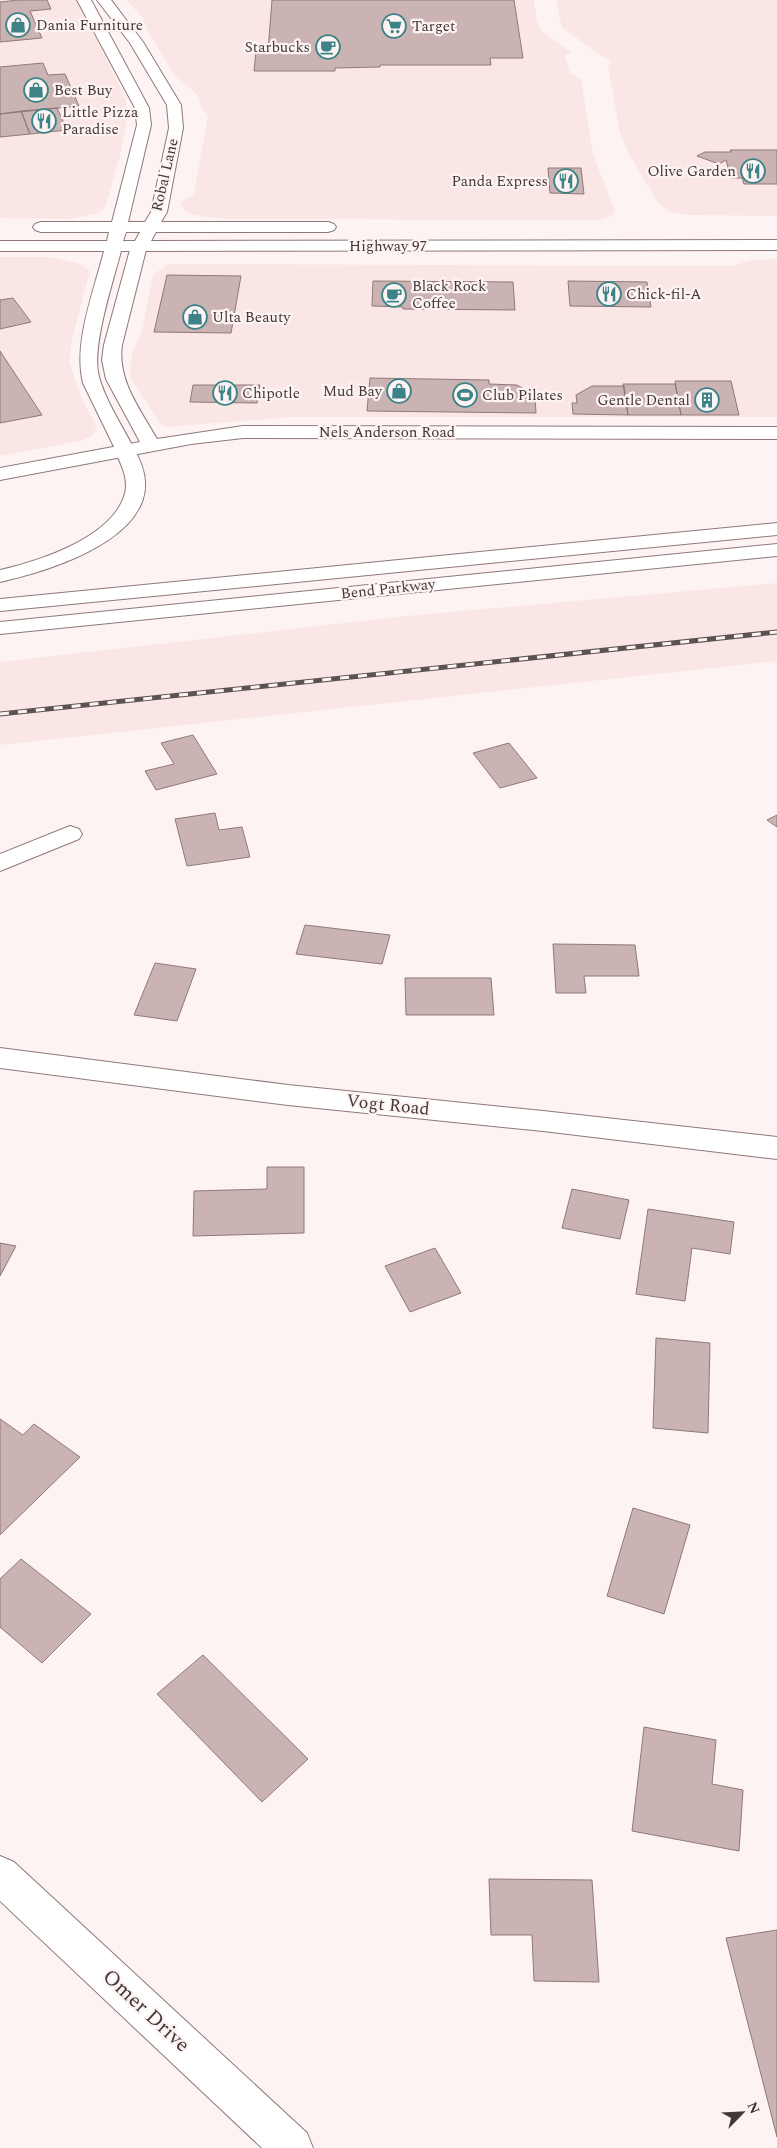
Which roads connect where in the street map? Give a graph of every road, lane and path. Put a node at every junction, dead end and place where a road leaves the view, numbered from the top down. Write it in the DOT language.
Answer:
graph roads {
  1 [pos="84,0"];
  2 [pos="104,0"];
  3 [pos="150,226"];
  4 [pos="30,227"];
  5 [pos="119,227"];
  6 [pos="348,227"];
  7 [pos="777,245"];
  8 [pos="0,246"];
  9 [pos="115,246"];
  10 [pos="139,246"];
  11 [pos="777,433"];
  12 [pos="151,445"];
  13 [pos="124,449"];
  14 [pos="0,474"];
  15 [pos="777,529"];
  16 [pos="777,550"];
  17 [pos="0,576"];
  18 [pos="0,605"];
  19 [pos="0,628"];
  20 [pos="70,834"];
  21 [pos="0,863"];
  22 [pos="0,1058"];
  23 [pos="777,1148"];
  24 [pos="0,1874"];
  25 [pos="292,2148"];
  1 -- 5 [label="main road, Robal Lane"];
  2 -- 3 [label="main road, Robal Lane"];
  3 -- 5 [label="main road, Highway 97"];
  3 -- 6 [label="main road, Highway 97"];
  3 -- 10 [label="main road, Robal Lane"];
  4 -- 5 [label="main road, Highway 97"];
  5 -- 9 [label="main road, Robal Lane"];
  7 -- 10 [label="main road, Highway 97"];
  8 -- 9 [label="main road, Highway 97"];
  9 -- 10 [label="main road, Highway 97"];
  9 -- 13 [label="main road, Robal Lane"];
  10 -- 12 [label="main road, Robal Lane"];
  11 -- 12 [label="main road, Nels Anderson Road"];
  12 -- 13 [label="main road, Nels Anderson Road"];
  13 -- 14 [label="main road, Nels Anderson Road"];
  13 -- 17 [label="main road, Robal Lane"];
  15 -- 18 [label="main road, Bend Parkway"];
  16 -- 19 [label="main road, Bend Parkway"];
  20 -- 21 [label="main road"];
  22 -- 23 [label="main road, Vogt Road"];
  24 -- 25 [label="main road, Omer Drive"];
}
